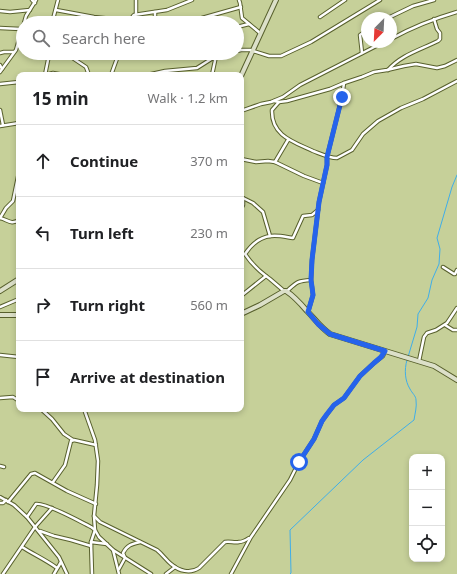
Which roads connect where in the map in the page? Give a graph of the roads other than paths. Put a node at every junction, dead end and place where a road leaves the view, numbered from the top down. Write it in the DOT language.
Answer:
graph roads {
  1 [pos="32,0"];
  2 [pos="58,0"];
  3 [pos="136,0"];
  4 [pos="192,0"];
  5 [pos="239,0"];
  6 [pos="276,0"];
  7 [pos="345,0"];
  8 [pos="380,0"];
  9 [pos="434,0"];
  10 [pos="36,2"];
  11 [pos="241,7"];
  12 [pos="30,10"];
  13 [pos="56,10"];
  14 [pos="0,11"];
  15 [pos="155,12"];
  16 [pos="457,12"];
  17 [pos="136,14"];
  18 [pos="397,14"];
  19 [pos="27,16"];
  20 [pos="54,16"];
  21 [pos="89,16"];
  22 [pos="132,16"];
  23 [pos="155,16"];
  24 [pos="209,16"];
  25 [pos="242,16"];
  26 [pos="320,17"];
  27 [pos="434,19"];
  28 [pos="244,20"];
  29 [pos="249,24"];
  30 [pos="244,25"];
  31 [pos="0,28"];
  32 [pos="16,29"];
  33 [pos="260,33"];
  34 [pos="361,34"];
  35 [pos="397,36"];
  36 [pos="361,44"];
  37 [pos="361,48"];
  38 [pos="372,48"];
  39 [pos="16,49"];
  40 [pos="244,49"];
  41 [pos="252,50"];
  42 [pos="15,52"];
  43 [pos="0,53"];
  44 [pos="362,53"];
  45 [pos="48,60"];
  46 [pos="75,60"];
  47 [pos="116,60"];
  48 [pos="210,60"];
  49 [pos="215,60"];
  50 [pos="457,60"];
  51 [pos="207,62"];
  52 [pos="0,65"];
  53 [pos="2,69"];
  54 [pos="387,70"];
  55 [pos="165,71"];
  56 [pos="0,72"];
  57 [pos="46,72"];
  58 [pos="88,72"];
  59 [pos="112,72"];
  60 [pos="160,72"];
  61 [pos="213,72"];
  62 [pos="243,72"];
  63 [pos="457,81"];
  64 [pos="16,82"];
  65 [pos="344,83"];
  66 [pos="0,84"];
  67 [pos="274,101"];
  68 [pos="279,102"];
  69 [pos="0,110"];
  70 [pos="244,110"];
  71 [pos="16,122"];
  72 [pos="2,126"];
  73 [pos="288,140"];
  74 [pos="327,157"];
  75 [pos="244,159"];
  76 [pos="275,162"];
  77 [pos="323,183"];
  78 [pos="16,186"];
  79 [pos="244,198"];
  80 [pos="318,210"];
  81 [pos="0,218"];
  82 [pos="16,222"];
  83 [pos="270,236"];
  84 [pos="443,268"];
  85 [pos="457,270"];
  86 [pos="266,276"];
  87 [pos="311,280"];
  88 [pos="16,281"];
  89 [pos="0,290"];
  90 [pos="285,291"];
  91 [pos="244,294"];
  92 [pos="16,301"];
  93 [pos="0,307"];
  94 [pos="457,308"];
  95 [pos="308,312"];
  96 [pos="244,313"];
  97 [pos="0,315"];
  98 [pos="16,315"];
  99 [pos="444,325"];
  100 [pos="457,330"];
  101 [pos="385,351"];
  102 [pos="0,355"];
  103 [pos="16,357"];
  104 [pos="419,361"];
  105 [pos="457,380"];
  106 [pos="0,398"];
  107 [pos="16,399"];
  108 [pos="44,412"];
  109 [pos="85,412"];
  110 [pos="73,440"];
  111 [pos="96,445"];
  112 [pos="0,466"];
  113 [pos="4,467"];
  114 [pos="53,482"];
  115 [pos="0,497"];
  116 [pos="7,501"];
  117 [pos="0,503"];
  118 [pos="96,504"];
  119 [pos="52,508"];
  120 [pos="94,516"];
  121 [pos="27,517"];
  122 [pos="35,527"];
  123 [pos="95,530"];
  124 [pos="38,531"];
  125 [pos="251,537"];
  126 [pos="91,542"];
  127 [pos="140,542"];
  128 [pos="107,544"];
  129 [pos="91,546"];
  130 [pos="22,547"];
  131 [pos="113,550"];
  132 [pos="125,558"];
  133 [pos="61,562"];
  134 [pos="175,567"];
  135 [pos="57,568"];
  136 [pos="119,569"];
  137 [pos="3,574"];
  138 [pos="54,574"];
  139 [pos="67,574"];
  140 [pos="92,574"];
  141 [pos="119,574"];
  142 [pos="151,574"];
  143 [pos="166,574"];
  144 [pos="231,574"];
  1 -- 10 [label="street"];
  2 -- 13 [label="street"];
  3 -- 17 [label="street"];
  4 -- 15 [label="street"];
  5 -- 11 [label="street"];
  6 -- 33 [label="street"];
  7 -- 26 [label="street"];
  8 -- 41 [label="street"];
  9 -- 18 [label="street"];
  10 -- 12 [label="street"];
  11 -- 24 [label="street"];
  11 -- 25 [label="street"];
  12 -- 14 [label="street"];
  12 -- 19 [label="street"];
  13 -- 20 [label="street"];
  13 -- 21 [label="street"];
  15 -- 17 [label="street"];
  15 -- 23 [label="street"];
  16 -- 27 [label="street"];
  17 -- 22 [label="street"];
  27 -- 35 [label="street"];
  27 -- 54 [label="street"];
  28 -- 29 [label="street"];
  29 -- 30 [label="street"];
  29 -- 33 [label="street"];
  31 -- 32 [label="street"];
  33 -- 41 [label="street"];
  34 -- 36 [label="street"];
  37 -- 44 [label="street"];
  38 -- 44 [label="street"];
  39 -- 42 [label="street"];
  40 -- 41 [label="street"];
  41 -- 62 [label="street"];
  42 -- 43 [label="street"];
  42 -- 53 [label="street"];
  44 -- 67 [label="street"];
  45 -- 57 [label="street"];
  46 -- 58 [label="street"];
  47 -- 59 [label="street"];
  48 -- 51 [label="street"];
  49 -- 61 [label="street"];
  50 -- 54 [label="street"];
  51 -- 55 [label="street"];
  52 -- 53 [label="street"];
  53 -- 56 [label="street"];
  54 -- 65 [label="street"];
  55 -- 60 [label="street"];
  63 -- 74 [label="street"];
  64 -- 66 [label="street"];
  65 -- 68 [label="street"];
  65 -- 74 [label="street"];
  67 -- 68 [label="street"];
  67 -- 70 [label="street"];
  68 -- 73 [label="street"];
  69 -- 72 [label="street"];
  71 -- 72 [label="street"];
  73 -- 74 [label="street"];
  73 -- 76 [label="street"];
  74 -- 77 [label="street"];
  75 -- 76 [label="street"];
  76 -- 77 [label="street"];
  77 -- 80 [label="street"];
  78 -- 81 [label="street"];
  79 -- 83 [label="street"];
  80 -- 83 [label="street"];
  80 -- 87 [label="street"];
  81 -- 82 [label="street"];
  83 -- 86 [label="street"];
  84 -- 85 [label="street"];
  86 -- 90 [label="street"];
  86 -- 91 [label="street"];
  87 -- 90 [label="street"];
  87 -- 95 [label="street"];
  88 -- 89 [label="street"];
  90 -- 95 [label="street"];
  90 -- 96 [label="street"];
  92 -- 93 [label="street"];
  94 -- 99 [label="street"];
  95 -- 101 [label="street"];
  97 -- 98 [label="street"];
  99 -- 100 [label="street"];
  99 -- 104 [label="street"];
  101 -- 104 [label="street"];
  101 -- 125 [label="street"];
  102 -- 103 [label="street"];
  104 -- 105 [label="street"];
  106 -- 107 [label="street"];
  108 -- 110 [label="street"];
  109 -- 111 [label="street"];
  110 -- 111 [label="street"];
  110 -- 114 [label="street"];
  111 -- 118 [label="street"];
  112 -- 113 [label="street"];
  114 -- 116 [label="street"];
  114 -- 118 [label="street"];
  115 -- 116 [label="street"];
  116 -- 117 [label="street"];
  116 -- 121 [label="street"];
  118 -- 120 [label="street"];
  119 -- 121 [label="street"];
  119 -- 122 [label="street"];
  119 -- 123 [label="street"];
  120 -- 123 [label="street"];
  120 -- 127 [label="street"];
  121 -- 122 [label="street"];
  122 -- 124 [label="street"];
  122 -- 130 [label="street"];
  123 -- 126 [label="street"];
  123 -- 128 [label="street"];
  124 -- 129 [label="street"];
  124 -- 133 [label="street"];
  125 -- 134 [label="street"];
  125 -- 144 [label="street"];
  126 -- 128 [label="street"];
  126 -- 129 [label="street"];
  127 -- 132 [label="street"];
  127 -- 134 [label="street"];
  128 -- 131 [label="street"];
  129 -- 140 [label="street"];
  130 -- 135 [label="street"];
  130 -- 137 [label="street"];
  131 -- 132 [label="street"];
  131 -- 136 [label="street"];
  132 -- 136 [label="street"];
  132 -- 142 [label="street"];
  133 -- 135 [label="street"];
  133 -- 139 [label="street"];
  134 -- 143 [label="street"];
  135 -- 138 [label="street"];
  136 -- 141 [label="street"];
}
